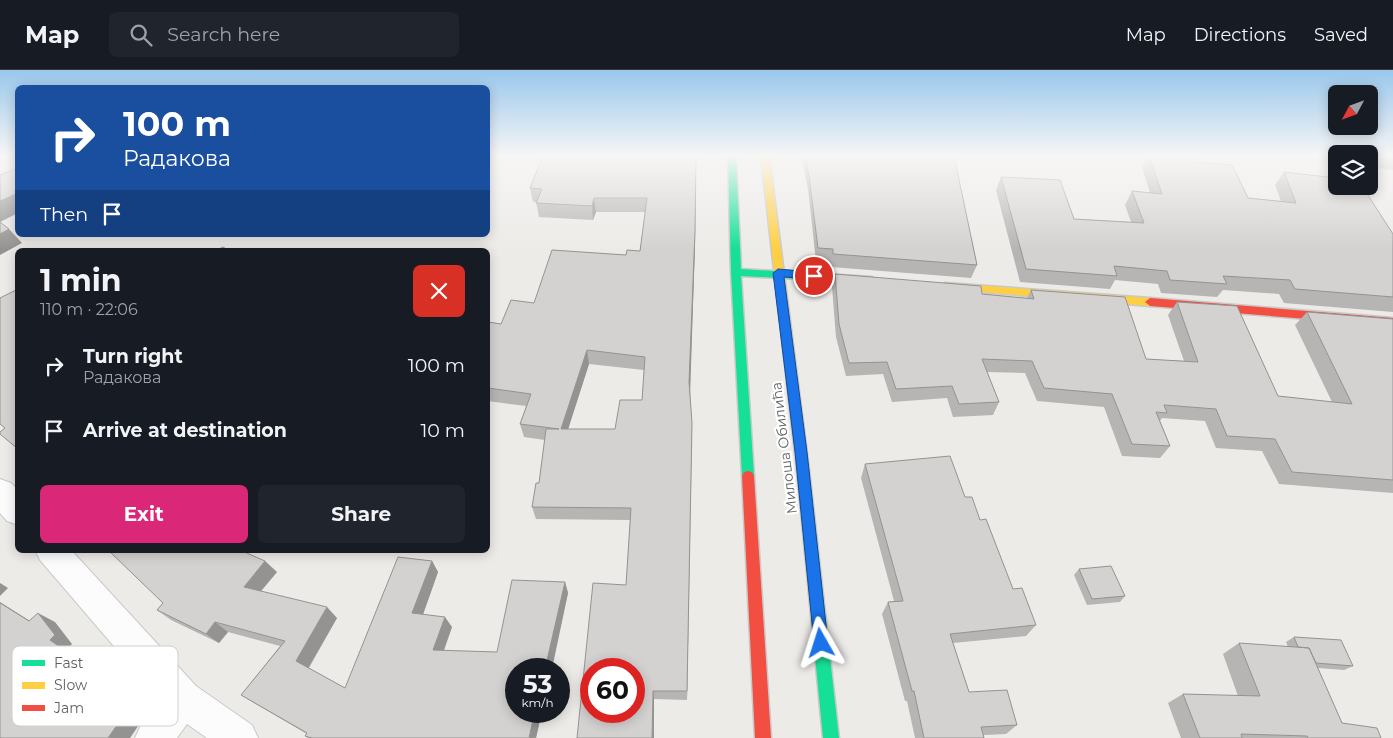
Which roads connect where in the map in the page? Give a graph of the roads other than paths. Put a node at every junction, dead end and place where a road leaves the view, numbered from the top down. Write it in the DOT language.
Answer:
graph roads {
  1 [pos="733,187"];
  2 [pos="768,187"];
  3 [pos="736,272"];
  4 [pos="778,273"];
  5 [pos="883,281"];
  6 [pos="932,285"];
  7 [pos="1393,322"];
  8 [pos="0,492"];
  9 [pos="15,509"];
  10 [pos="54,553"];
  11 [pos="136,646"];
  12 [pos="178,693"];
  13 [pos="183,699"];
  14 [pos="178,706"];
  15 [pos="163,726"];
  16 [pos="154,738"];
  17 [pos="239,738"];
  18 [pos="763,738"];
  19 [pos="831,738"];
  1 -- 3 [label="main road"];
  2 -- 4 [label="main road, Милоша Обилића"];
  3 -- 4 [label="main road"];
  3 -- 18 [label="main road"];
  4 -- 5 [label="main road"];
  4 -- 19 [label="main road, Милоша Обилића"];
  6 -- 7 [label="main road"];
  8 -- 9 [label="street"];
  10 -- 11 [label="street"];
  12 -- 13 [label="street"];
  13 -- 14 [label="street"];
  13 -- 17 [label="street"];
  15 -- 16 [label="street"];
}
